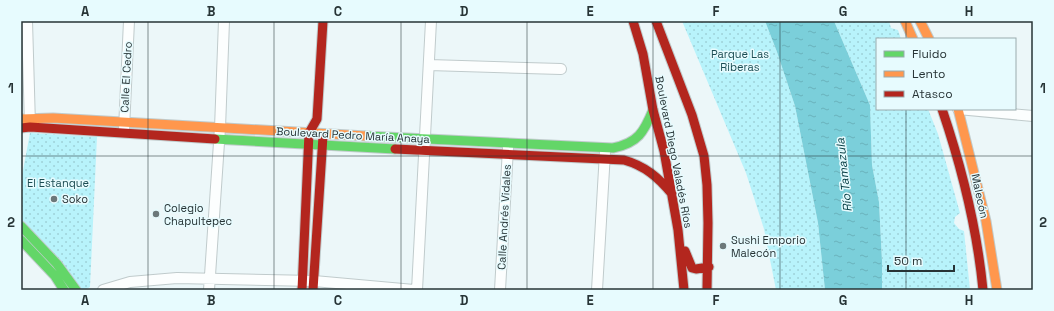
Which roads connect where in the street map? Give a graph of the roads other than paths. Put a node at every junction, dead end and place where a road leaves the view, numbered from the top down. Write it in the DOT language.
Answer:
graph roads {
  1 [pos="129,21"];
  2 [pos="224,21"];
  3 [pos="323,21"];
  4 [pos="431,21"];
  5 [pos="633,21"];
  6 [pos="656,21"];
  7 [pos="905,21"];
  8 [pos="920,21"];
  9 [pos="25,24"];
  10 [pos="913,38"];
  11 [pos="928,38"];
  12 [pos="649,49"];
  13 [pos="429,65"];
  14 [pos="673,66"];
  15 [pos="561,69"];
  16 [pos="653,110"];
  17 [pos="942,110"];
  18 [pos="958,110"];
  19 [pos="972,110"];
  20 [pos="1033,116"];
  21 [pos="316,119"];
  22 [pos="124,122"];
  23 [pos="25,123"];
  24 [pos="220,128"];
  25 [pos="309,133"];
  26 [pos="123,134"];
  27 [pos="323,134"];
  28 [pos="425,139"];
  29 [pos="219,140"];
  30 [pos="508,143"];
  31 [pos="309,145"];
  32 [pos="322,146"];
  33 [pos="605,147"];
  34 [pos="424,150"];
  35 [pos="507,155"];
  36 [pos="604,159"];
  37 [pos="672,194"];
  38 [pos="21,226"];
  39 [pos="678,230"];
  40 [pos="21,240"];
  41 [pos="709,267"];
  42 [pos="210,278"];
  43 [pos="302,286"];
  44 [pos="314,286"];
  45 [pos="64,290"];
  46 [pos="76,290"];
  47 [pos="103,290"];
  48 [pos="209,290"];
  49 [pos="414,290"];
  50 [pos="417,290"];
  51 [pos="500,290"];
  52 [pos="597,290"];
  53 [pos="684,290"];
  54 [pos="707,290"];
  55 [pos="983,290"];
  56 [pos="997,290"];
  1 -- 22 [label="street, Calle El Cedro"];
  2 -- 24 [label="street"];
  3 -- 21 [label="street"];
  4 -- 13 [label="street"];
  5 -- 12 [label="street, Boulevard Diego Valadés Ríos"];
  6 -- 14 [label="street, Boulevard Diego Valadés Ríos"];
  7 -- 10 [label="street"];
  8 -- 11 [label="street"];
  9 -- 23 [label="street"];
  12 -- 14 [label="street"];
  12 -- 16 [label="street, Boulevard Diego Valadés Ríos"];
  13 -- 15 [label="street"];
  13 -- 28 [label="street"];
  14 -- 41 [label="street, Boulevard Diego Valadés Ríos"];
  16 -- 33 [label="street, Boulevard Pedro María Anaya"];
  16 -- 37 [label="street, Boulevard Diego Valadés Ríos"];
  17 -- 55 [label="street, Malecón"];
  18 -- 56 [label="street"];
  19 -- 20 [label="street"];
  21 -- 25 [label="street"];
  21 -- 27 [label="street"];
  22 -- 23 [label="street, Boulevard Pedro María Anaya"];
  22 -- 24 [label="street, Boulevard Pedro María Anaya"];
  22 -- 26 [label="street, Calle El Cedro"];
  23 -- 26 [label="street, Boulevard Pedro María Anaya"];
  24 -- 25 [label="street, Boulevard Pedro María Anaya"];
  24 -- 29 [label="street"];
  25 -- 27 [label="street, Boulevard Pedro María Anaya"];
  25 -- 31 [label="street"];
  26 -- 29 [label="street, Boulevard Pedro María Anaya"];
  27 -- 28 [label="street, Boulevard Pedro María Anaya"];
  27 -- 32 [label="street"];
  28 -- 30 [label="street, Boulevard Pedro María Anaya"];
  28 -- 34 [label="street"];
  29 -- 31 [label="street, Boulevard Pedro María Anaya"];
  29 -- 42 [label="street"];
  30 -- 33 [label="street, Boulevard Pedro María Anaya"];
  30 -- 35 [label="street, Calle Andrés Vidales"];
  31 -- 32 [label="street, Boulevard Pedro María Anaya"];
  31 -- 43 [label="street"];
  32 -- 34 [label="street, Boulevard Pedro María Anaya"];
  32 -- 44 [label="street"];
  33 -- 36 [label="street"];
  34 -- 35 [label="street, Boulevard Pedro María Anaya"];
  34 -- 50 [label="street"];
  35 -- 36 [label="street, Boulevard Pedro María Anaya"];
  35 -- 51 [label="street, Calle Andrés Vidales"];
  36 -- 37 [label="street, Boulevard Pedro María Anaya"];
  36 -- 52 [label="street"];
  37 -- 39 [label="street, Boulevard Diego Valadés Ríos"];
  38 -- 46 [label="street"];
  39 -- 41 [label="street"];
  39 -- 53 [label="street, Boulevard Diego Valadés Ríos"];
  40 -- 45 [label="street"];
  41 -- 54 [label="street, Boulevard Diego Valadés Ríos"];
  42 -- 43 [label="street"];
  42 -- 47 [label="street"];
  42 -- 48 [label="street"];
  43 -- 44 [label="street"];
  44 -- 49 [label="street"];
}
